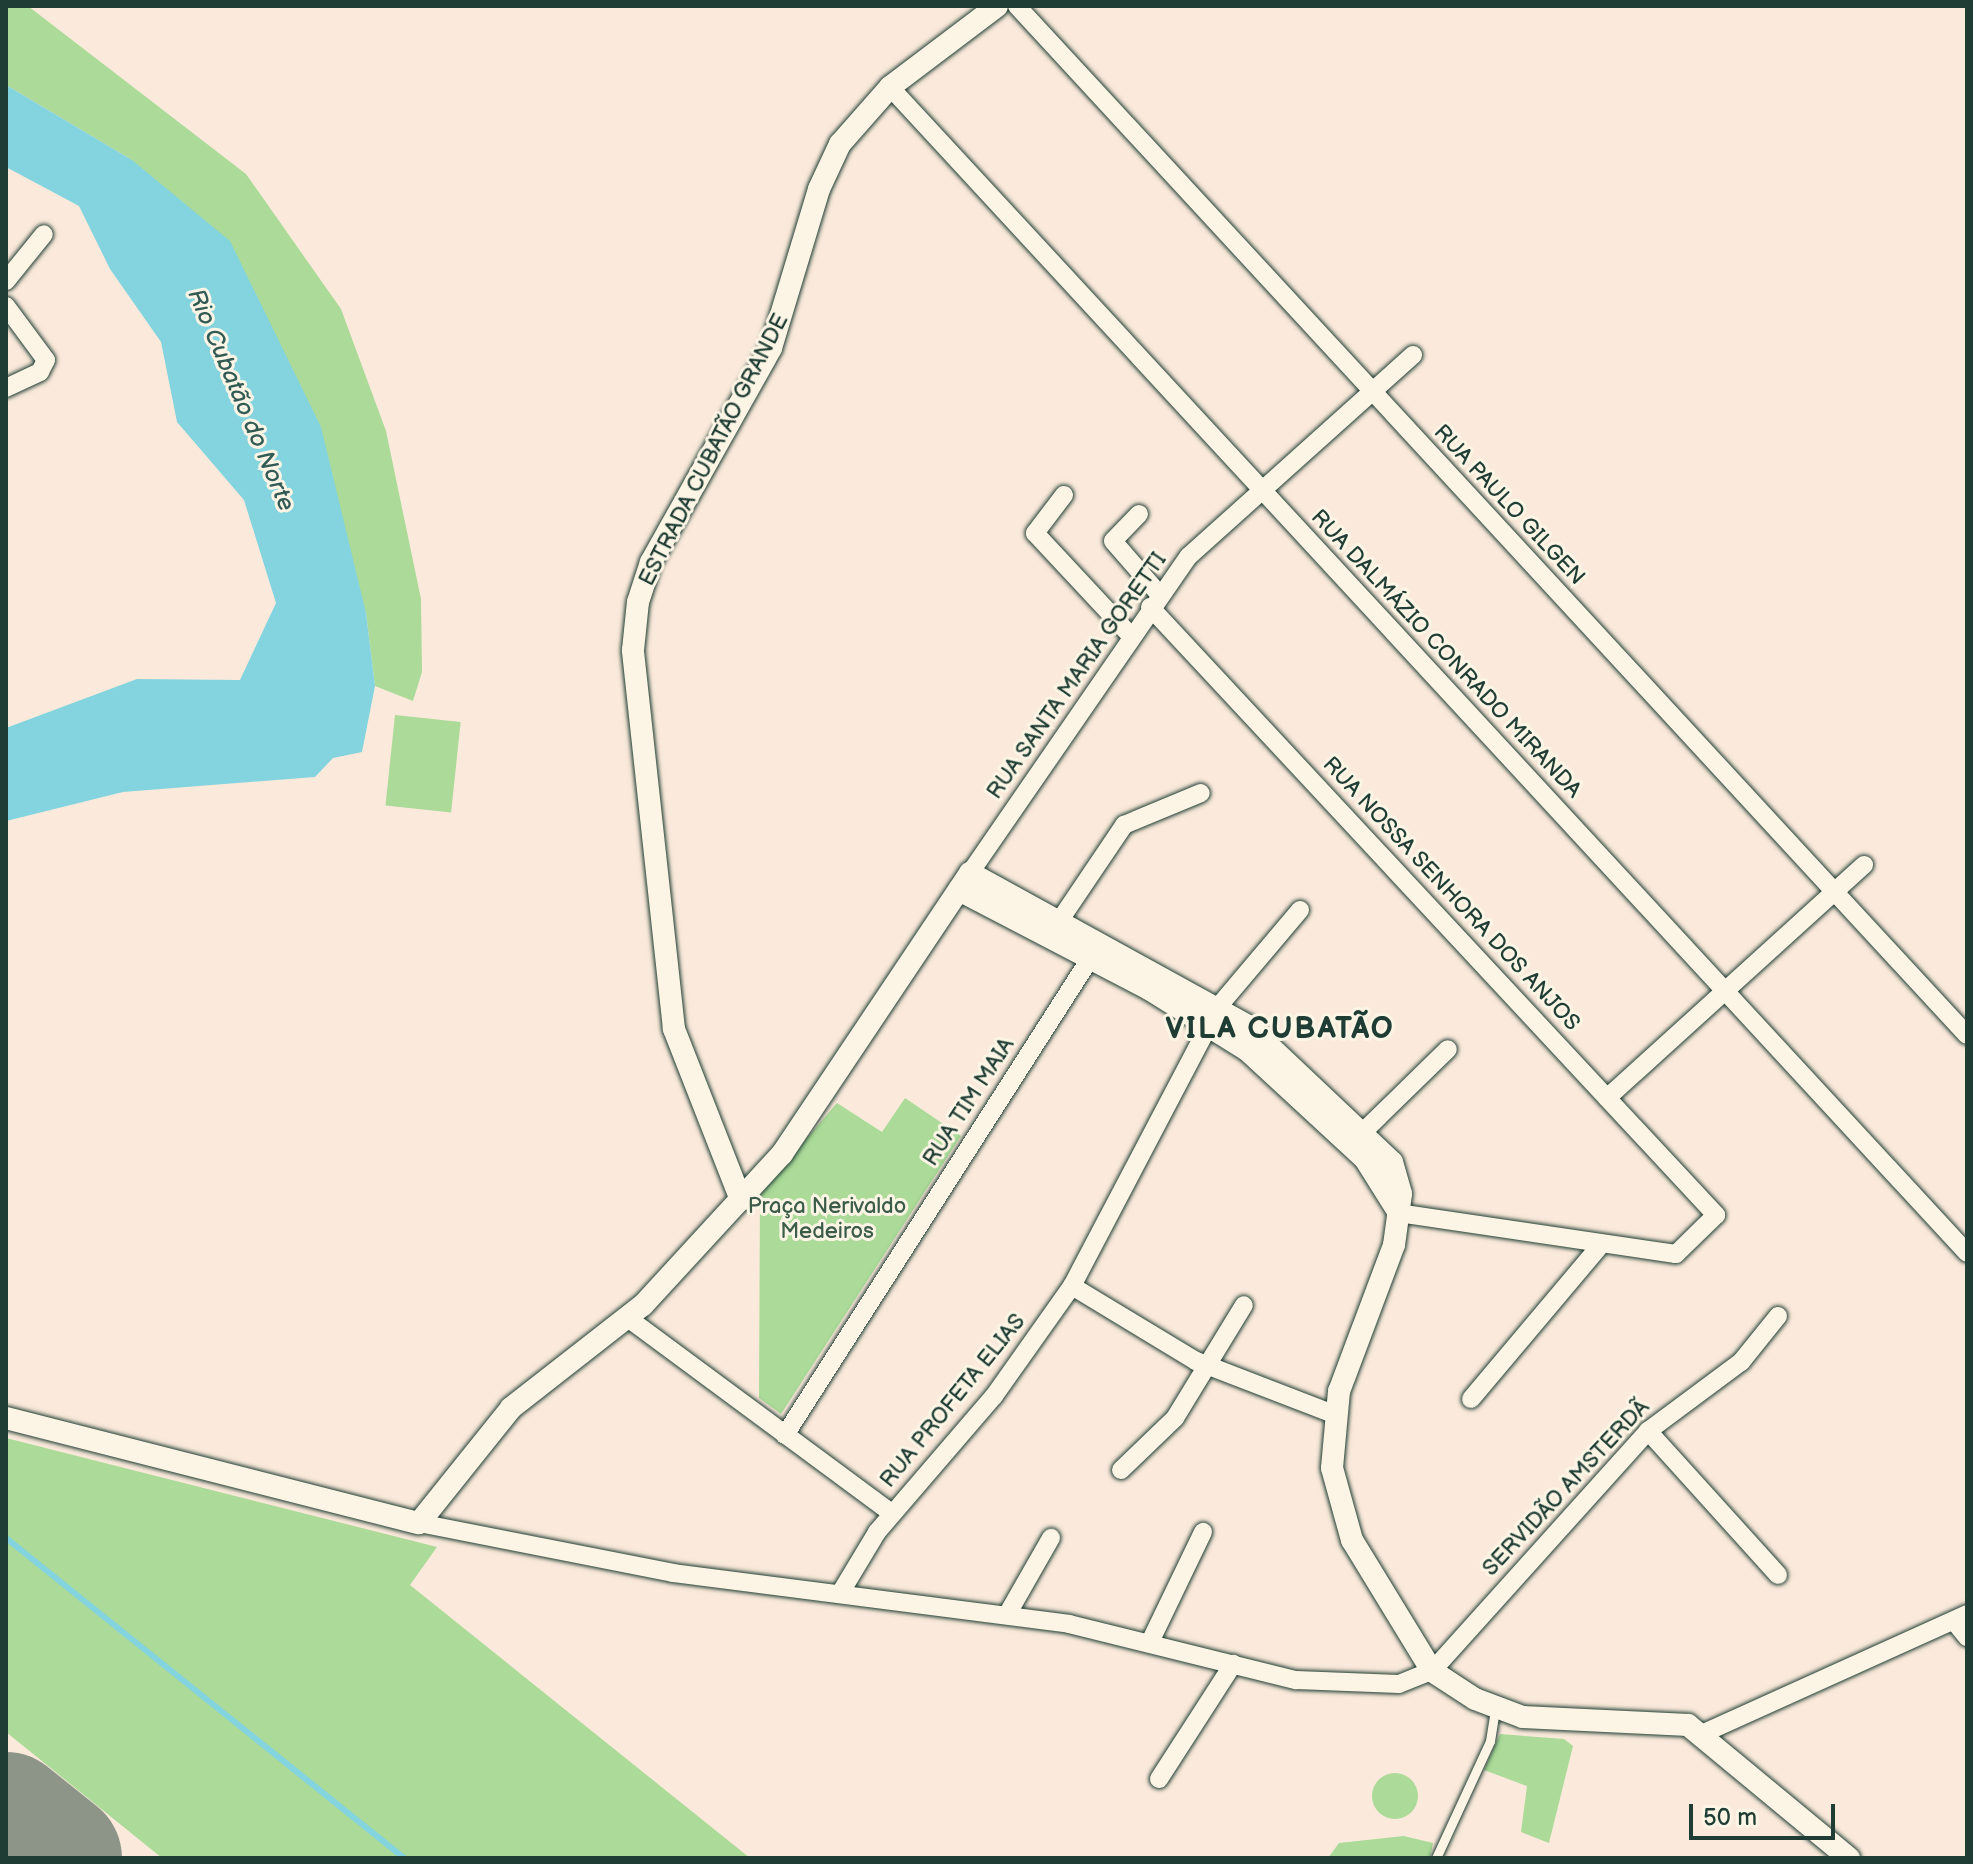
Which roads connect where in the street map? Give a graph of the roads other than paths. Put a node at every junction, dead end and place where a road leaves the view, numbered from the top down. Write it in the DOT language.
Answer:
graph roads {
  1 [pos="997,6"];
  2 [pos="1017,6"];
  3 [pos="890,87"];
  4 [pos="44,234"];
  5 [pos="6,281"];
  6 [pos="6,306"];
  7 [pos="1413,355"];
  8 [pos="6,388"];
  9 [pos="1372,392"];
  10 [pos="1262,490"];
  11 [pos="1064,495"];
  12 [pos="1139,514"];
  13 [pos="1155,600"];
  14 [pos="1131,636"];
  15 [pos="1201,793"];
  16 [pos="1864,865"];
  17 [pos="964,882"];
  18 [pos="1834,892"];
  19 [pos="1300,910"];
  20 [pos="1060,920"];
  21 [pos="1091,957"];
  22 [pos="1725,991"];
  23 [pos="1214,1016"];
  24 [pos="1967,1035"];
  25 [pos="1448,1049"];
  26 [pos="1607,1098"];
  27 [pos="1364,1131"];
  28 [pos="741,1200"];
  29 [pos="1399,1213"];
  30 [pos="1600,1246"];
  31 [pos="1967,1253"];
  32 [pos="1072,1286"];
  33 [pos="1244,1305"];
  34 [pos="1778,1316"];
  35 [pos="628,1318"];
  36 [pos="1205,1365"];
  37 [pos="1471,1399"];
  38 [pos="1333,1414"];
  39 [pos="6,1418"];
  40 [pos="1648,1431"];
  41 [pos="785,1435"];
  42 [pos="1121,1470"];
  43 [pos="892,1513"];
  44 [pos="419,1523"];
  45 [pos="1203,1532"];
  46 [pos="1051,1538"];
  47 [pos="1778,1575"];
  48 [pos="841,1592"];
  49 [pos="1007,1615"];
  50 [pos="1960,1618"];
  51 [pos="1967,1637"];
  52 [pos="1151,1640"];
  53 [pos="1233,1664"];
  54 [pos="1432,1671"];
  55 [pos="1495,1709"];
  56 [pos="1704,1733"];
  57 [pos="1159,1779"];
  58 [pos="1436,1858"];
  59 [pos="1849,1858"];
  1 -- 3 [label="street, ESTRADA CUBATÃO GRANDE"];
  2 -- 9 [label="street, RUA PAULO GILGEN"];
  3 -- 10 [label="street, RUA DALMÁZIO CONRADO MIRANDA"];
  3 -- 28 [label="street, ESTRADA CUBATÃO GRANDE"];
  4 -- 5 [label="street"];
  6 -- 8 [label="street"];
  7 -- 9 [label="street, RUA SANTA MARIA GORETTI"];
  9 -- 10 [label="street, RUA SANTA MARIA GORETTI"];
  9 -- 18 [label="street, RUA PAULO GILGEN"];
  10 -- 13 [label="street, RUA SANTA MARIA GORETTI"];
  10 -- 22 [label="street, RUA DALMÁZIO CONRADO MIRANDA"];
  11 -- 14 [label="street"];
  12 -- 13 [label="street, RUA NOSSA SENHORA DOS ANJOS"];
  13 -- 14 [label="street, RUA SANTA MARIA GORETTI"];
  13 -- 26 [label="street, RUA NOSSA SENHORA DOS ANJOS"];
  14 -- 17 [label="street, RUA SANTA MARIA GORETTI"];
  15 -- 20 [label="street"];
  16 -- 18 [label="street"];
  17 -- 20 [label="street"];
  17 -- 21 [label="street"];
  17 -- 28 [label="street"];
  18 -- 22 [label="street"];
  18 -- 24 [label="street, RUA PAULO GILGEN"];
  19 -- 23 [label="street, RUA PROFETA ELIAS"];
  20 -- 23 [label="street"];
  21 -- 23 [label="street"];
  21 -- 41 [label="street, RUA TIM MAIA"];
  22 -- 26 [label="street"];
  22 -- 31 [label="street, RUA DALMÁZIO CONRADO MIRANDA"];
  23 -- 27 [label="street"];
  23 -- 29 [label="street"];
  23 -- 32 [label="street, RUA PROFETA ELIAS"];
  25 -- 27 [label="street"];
  26 -- 30 [label="street, RUA NOSSA SENHORA DOS ANJOS"];
  27 -- 29 [label="street"];
  28 -- 35 [label="street"];
  29 -- 30 [label="street"];
  29 -- 38 [label="street"];
  30 -- 37 [label="street"];
  32 -- 36 [label="street"];
  32 -- 43 [label="street, RUA PROFETA ELIAS"];
  33 -- 36 [label="street"];
  34 -- 40 [label="street, SERVIDÃO AMSTERDÃ"];
  35 -- 41 [label="street"];
  35 -- 44 [label="street"];
  36 -- 38 [label="street"];
  36 -- 42 [label="street"];
  38 -- 54 [label="street"];
  39 -- 44 [label="street"];
  40 -- 47 [label="street"];
  40 -- 54 [label="street, SERVIDÃO AMSTERDÃ"];
  41 -- 43 [label="street"];
  43 -- 48 [label="street, RUA PROFETA ELIAS"];
  44 -- 48 [label="street"];
  45 -- 52 [label="street"];
  46 -- 49 [label="street"];
  48 -- 49 [label="street"];
  49 -- 52 [label="street"];
  50 -- 51 [label="street"];
  50 -- 56 [label="street"];
  52 -- 53 [label="street"];
  53 -- 54 [label="street"];
  53 -- 57 [label="street"];
  54 -- 55 [label="street"];
  55 -- 56 [label="street"];
  55 -- 58 [label="lane"];
  56 -- 59 [label="street"];
}
